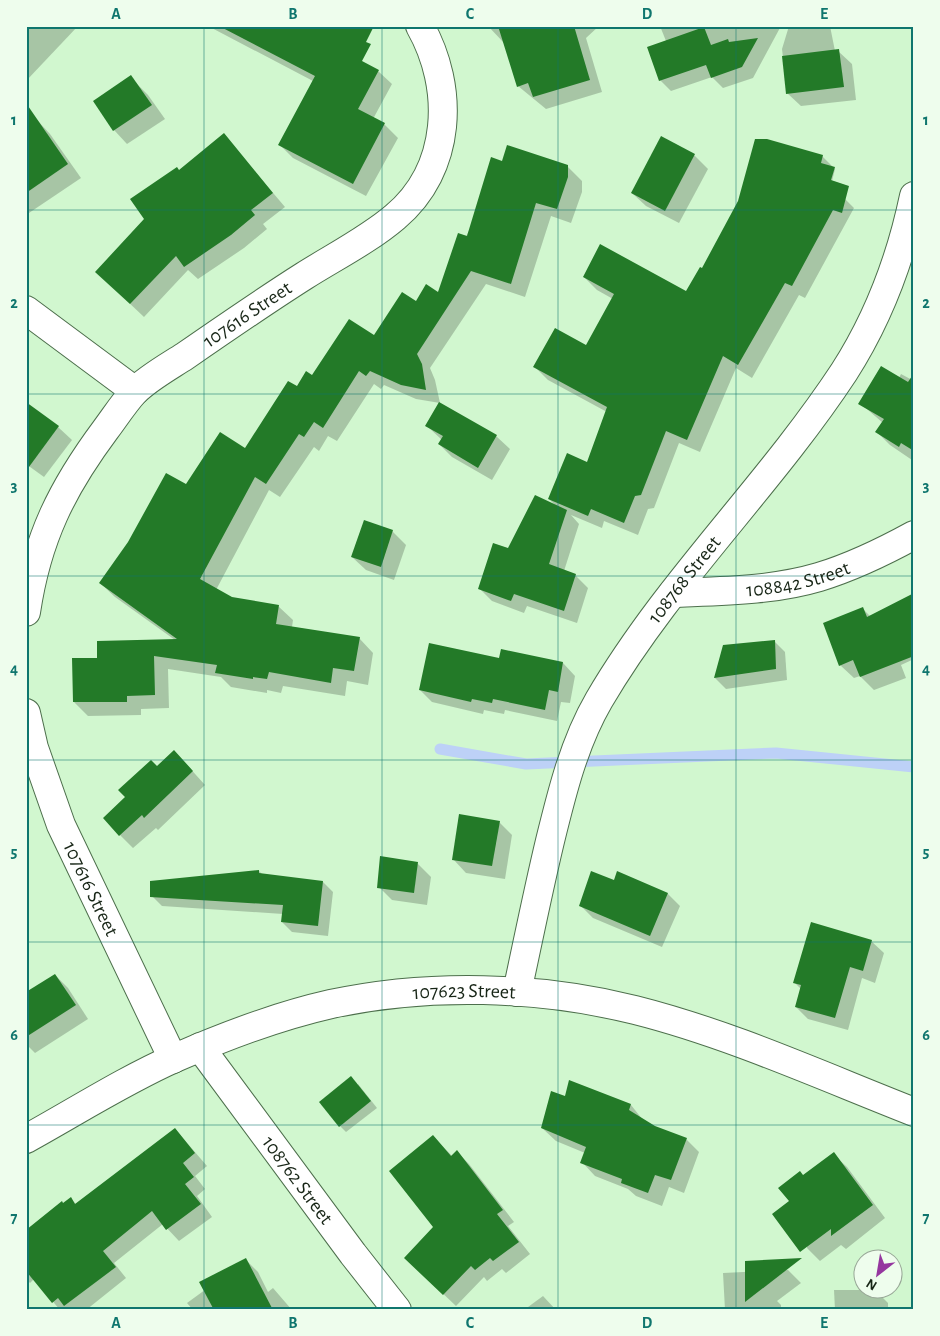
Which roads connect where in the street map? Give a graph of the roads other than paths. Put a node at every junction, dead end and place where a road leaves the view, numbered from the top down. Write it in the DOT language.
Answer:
graph roads {
  1 [pos="420,26"];
  2 [pos="914,196"];
  3 [pos="26,310"];
  4 [pos="135,392"];
  5 [pos="914,535"];
  6 [pos="673,593"];
  7 [pos="26,612"];
  8 [pos="26,713"];
  9 [pos="27,718"];
  10 [pos="517,992"];
  11 [pos="200,1048"];
  12 [pos="173,1059"];
  13 [pos="914,1112"];
  14 [pos="26,1139"];
  15 [pos="397,1310"];
  1 -- 4 [label="street, 107616 Street"];
  2 -- 6 [label="street, 108768 Street"];
  3 -- 4 [label="street"];
  4 -- 7 [label="street, 107616 Street"];
  5 -- 6 [label="street, 108842 Street"];
  6 -- 10 [label="street, 108768 Street"];
  8 -- 9 [label="street, 107616 Street"];
  9 -- 12 [label="street, 107616 Street"];
  10 -- 11 [label="street, 107623 Street"];
  10 -- 13 [label="street, 107623 Street"];
  11 -- 12 [label="street, 107623 Street"];
  11 -- 15 [label="street, 108762 Street"];
  12 -- 14 [label="street, 107623 Street"];
}
